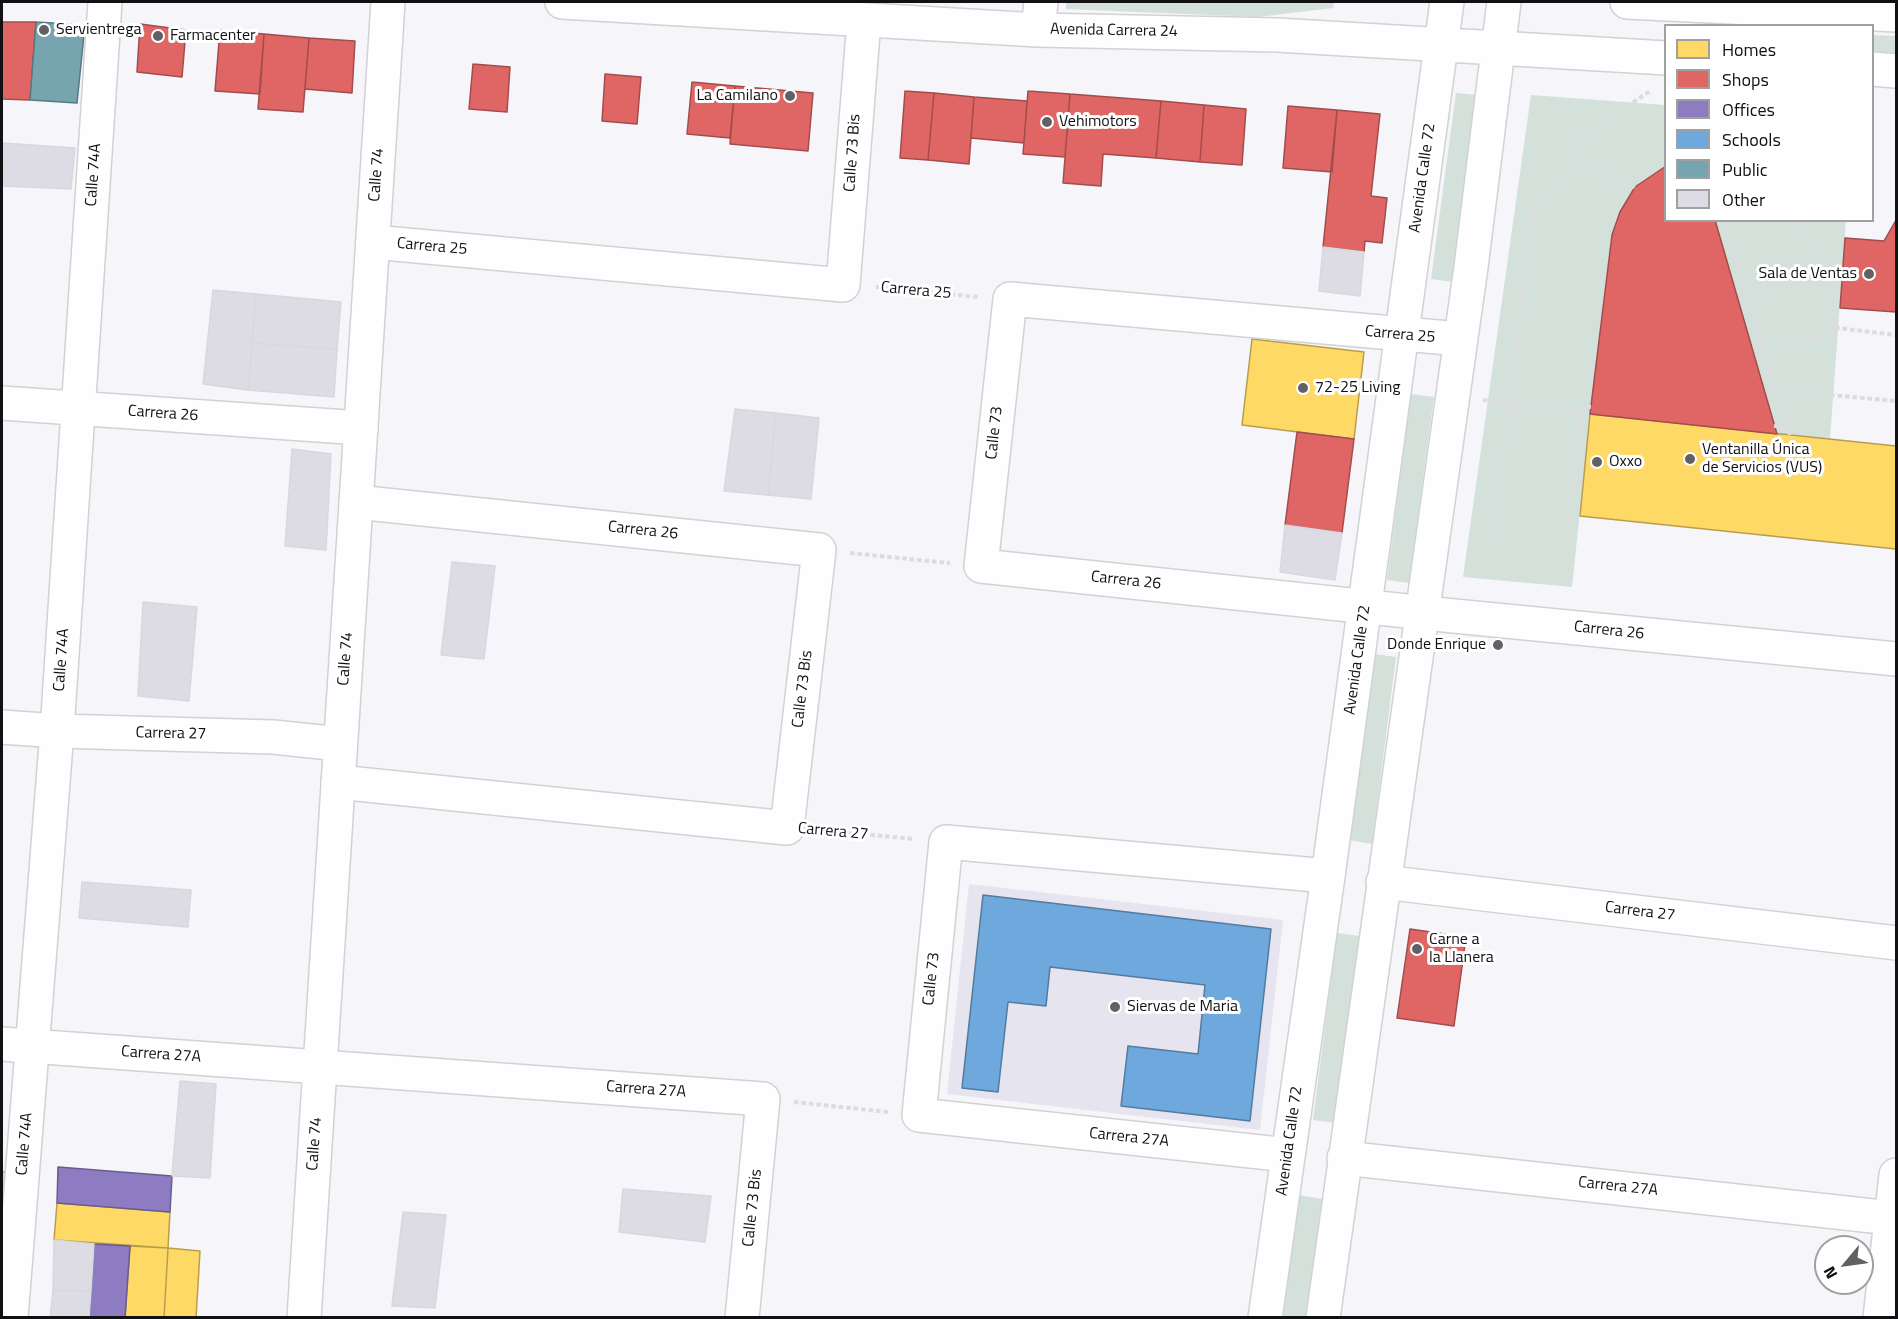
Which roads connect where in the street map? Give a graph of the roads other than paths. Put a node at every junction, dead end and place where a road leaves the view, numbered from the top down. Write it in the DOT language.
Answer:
graph roads {
  1 [pos="105,2"];
  2 [pos="388,2"];
  3 [pos="562,2"];
  4 [pos="1447,2"];
  5 [pos="1504,2"];
  6 [pos="1627,2"];
  7 [pos="1896,15"];
  8 [pos="1040,16"];
  9 [pos="864,21"];
  10 [pos="1441,45"];
  11 [pos="1498,49"];
  12 [pos="1664,58"];
  13 [pos="1874,69"];
  14 [pos="1896,71"];
  15 [pos="373,242"];
  16 [pos="843,285"];
  17 [pos="1010,299"];
  18 [pos="1402,336"];
  19 [pos="1460,339"];
  20 [pos="2,403"];
  21 [pos="79,408"];
  22 [pos="361,428"];
  23 [pos="356,502"];
  24 [pos="819,550"];
  25 [pos="981,566"];
  26 [pos="1365,606"];
  27 [pos="1422,612"];
  28 [pos="1896,659"];
  29 [pos="2,727"];
  30 [pos="57,731"];
  31 [pos="340,744"];
  32 [pos="338,782"];
  33 [pos="787,828"];
  34 [pos="1328,876"];
  35 [pos="1383,882"];
  36 [pos="1896,943"];
  37 [pos="2,1044"];
  38 [pos="33,1046"];
  39 [pos="320,1067"];
  40 [pos="764,1099"];
  41 [pos="919,1115"];
  42 [pos="1288,1155"];
  43 [pos="1344,1158"];
  44 [pos="1896,1175"];
  45 [pos="1891,1218"];
  46 [pos="11,1317"];
  47 [pos="304,1317"];
  48 [pos="742,1317"];
  49 [pos="1265,1317"];
  50 [pos="1323,1317"];
  51 [pos="1880,1317"];
  1 -- 21 [label="street, Calle 74A"];
  2 -- 15 [label="street, Calle 74"];
  3 -- 9 [label="street, Avenida Carrera 24"];
  4 -- 10 [label="street, Avenida Calle 72"];
  5 -- 11 [label="street"];
  6 -- 7 [label="street"];
  8 -- 9 [label="street, Avenida Carrera 24"];
  8 -- 10 [label="street, Avenida Carrera 24"];
  9 -- 16 [label="street, Calle 73 Bis"];
  10 -- 11 [label="street, Avenida Carrera 24"];
  10 -- 18 [label="street, Avenida Calle 72"];
  11 -- 12 [label="street, Avenida Carrera 24"];
  11 -- 19 [label="street"];
  13 -- 14 [label="street"];
  15 -- 16 [label="street, Carrera 25"];
  15 -- 22 [label="street, Calle 74"];
  17 -- 18 [label="street, Carrera 25"];
  17 -- 25 [label="street, Calle 73"];
  18 -- 19 [label="street, Carrera 25"];
  18 -- 26 [label="street, Avenida Calle 72"];
  19 -- 27 [label="street"];
  20 -- 21 [label="street, Carrera 26"];
  21 -- 22 [label="street, Carrera 26"];
  21 -- 30 [label="street, Calle 74A"];
  22 -- 23 [label="street, Calle 74"];
  23 -- 24 [label="street, Carrera 26"];
  23 -- 31 [label="street, Calle 74"];
  24 -- 33 [label="street, Calle 73 Bis"];
  25 -- 26 [label="street, Carrera 26"];
  26 -- 27 [label="street, Carrera 26"];
  26 -- 34 [label="street, Avenida Calle 72"];
  27 -- 28 [label="street, Carrera 26"];
  27 -- 35 [label="street"];
  29 -- 30 [label="street, Carrera 27"];
  30 -- 31 [label="street, Carrera 27"];
  30 -- 38 [label="street, Calle 74A"];
  31 -- 32 [label="street, Calle 74"];
  32 -- 33 [label="street, Carrera 27"];
  32 -- 39 [label="street, Calle 74"];
  34 -- 41 [label="street, Calle 73"];
  34 -- 42 [label="street, Avenida Calle 72"];
  35 -- 36 [label="street, Carrera 27"];
  35 -- 43 [label="street"];
  37 -- 38 [label="street, Carrera 27A"];
  38 -- 39 [label="street, Carrera 27A"];
  38 -- 46 [label="street, Calle 74A"];
  39 -- 40 [label="street, Carrera 27A"];
  39 -- 47 [label="street, Calle 74"];
  40 -- 48 [label="street, Calle 73 Bis"];
  41 -- 42 [label="street, Carrera 27A"];
  42 -- 49 [label="street, Avenida Calle 72"];
  43 -- 45 [label="street, Carrera 27A"];
  43 -- 50 [label="street"];
  44 -- 45 [label="street"];
  45 -- 51 [label="street"];
}
